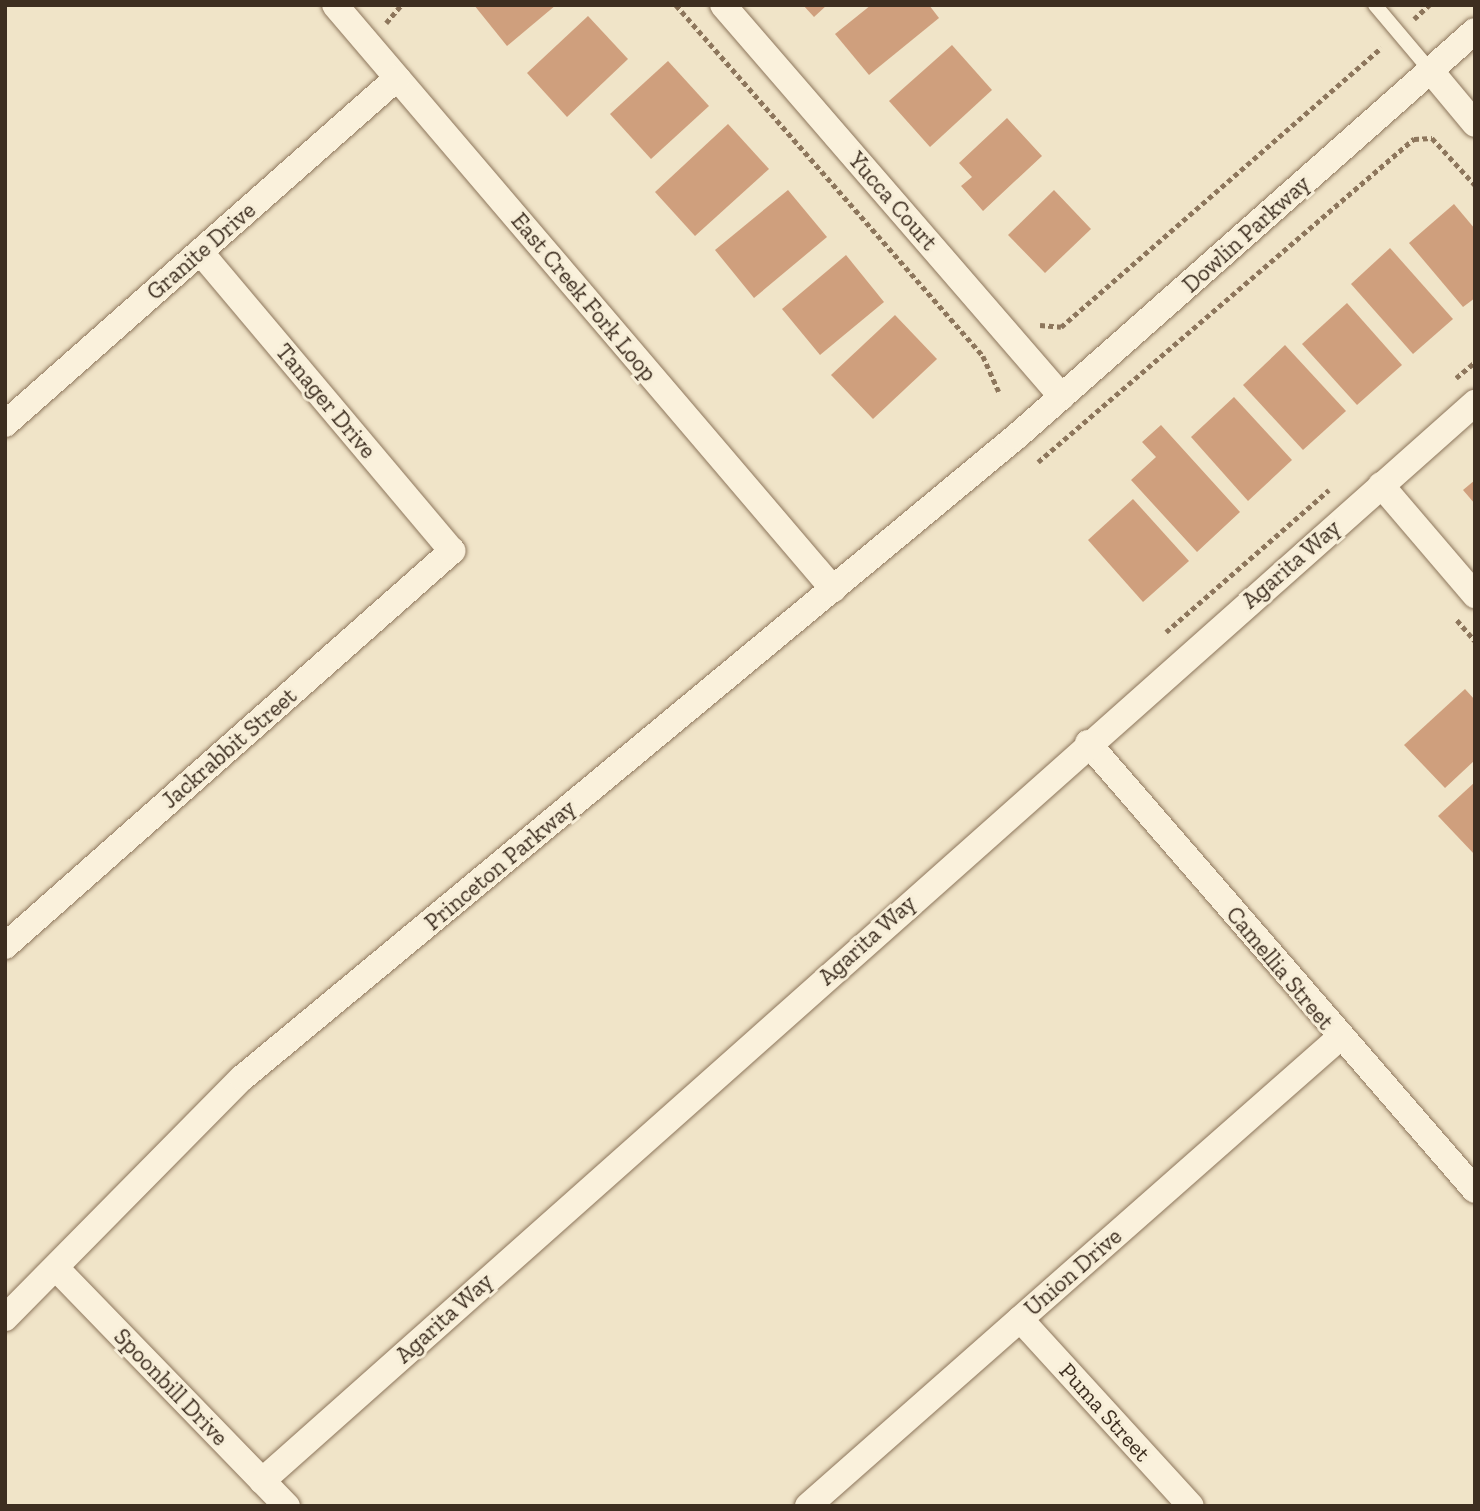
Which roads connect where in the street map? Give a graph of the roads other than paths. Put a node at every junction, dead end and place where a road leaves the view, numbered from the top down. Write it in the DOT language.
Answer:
graph roads {
  1 [pos="335,5"];
  2 [pos="723,5"];
  3 [pos="1375,5"];
  4 [pos="1475,31"];
  5 [pos="1430,70"];
  6 [pos="397,78"];
  7 [pos="1475,124"];
  8 [pos="200,252"];
  9 [pos="1062,397"];
  10 [pos="1475,403"];
  11 [pos="5,424"];
  12 [pos="1017,436"];
  13 [pos="1381,485"];
  14 [pos="452,551"];
  15 [pos="833,589"];
  16 [pos="1475,595"];
  17 [pos="1088,743"];
  18 [pos="5,946"];
  19 [pos="1339,1038"];
  20 [pos="1475,1191"];
  21 [pos="56,1268"];
  22 [pos="5,1318"];
  23 [pos="1020,1319"];
  24 [pos="262,1481"];
  25 [pos="287,1506"];
  26 [pos="808,1506"];
  27 [pos="1191,1506"];
  1 -- 6 [label="street, East Creek Fork Loop"];
  2 -- 9 [label="street, Yucca Court"];
  3 -- 5 [label="lane"];
  4 -- 5 [label="street, Dowlin Parkway"];
  5 -- 7 [label="street"];
  5 -- 9 [label="street, Dowlin Parkway"];
  6 -- 8 [label="street, Granite Drive"];
  6 -- 15 [label="street, East Creek Fork Loop"];
  8 -- 11 [label="street, Granite Drive"];
  8 -- 14 [label="street, Tanager Drive"];
  9 -- 12 [label="street, Dowlin Parkway"];
  10 -- 13 [label="street, Agarita Way"];
  12 -- 15 [label="street, Princeton Parkway"];
  13 -- 16 [label="street"];
  13 -- 17 [label="street, Agarita Way"];
  14 -- 18 [label="street, Jackrabbit Street"];
  15 -- 21 [label="street, Princeton Parkway"];
  17 -- 19 [label="street, Camellia Street"];
  17 -- 24 [label="street, Agarita Way"];
  19 -- 20 [label="street, Camellia Street"];
  19 -- 23 [label="street, Union Drive"];
  21 -- 22 [label="street, Princeton Parkway"];
  21 -- 24 [label="street, Spoonbill Drive"];
  23 -- 26 [label="street, Union Drive"];
  23 -- 27 [label="street, Puma Street"];
  24 -- 25 [label="street, Spoonbill Drive"];
}
